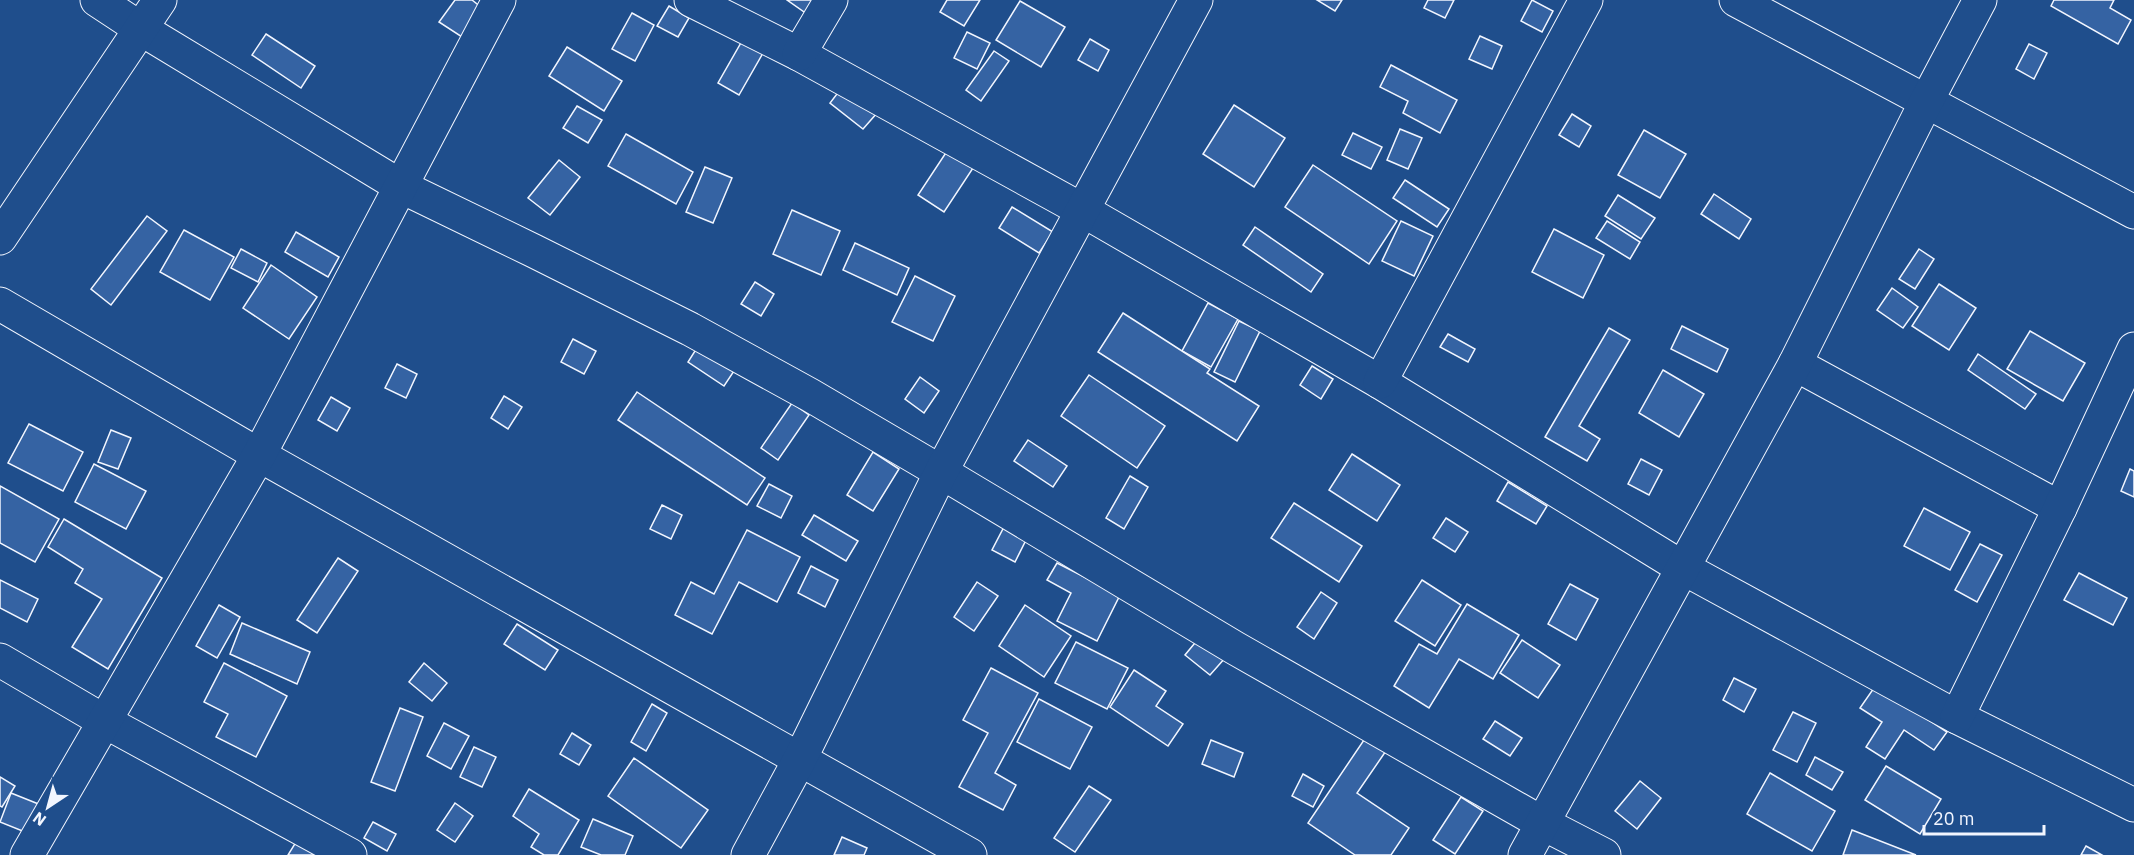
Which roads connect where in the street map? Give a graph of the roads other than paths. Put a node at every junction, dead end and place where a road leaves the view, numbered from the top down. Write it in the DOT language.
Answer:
graph roads {
  1 [pos="97,0"];
  2 [pos="160,0"];
  3 [pos="498,0"];
  4 [pos="691,0"];
  5 [pos="831,0"];
  6 [pos="1196,0"];
  7 [pos="1586,0"];
  8 [pos="1736,0"];
  9 [pos="1980,0"];
  10 [pos="141,29"];
  11 [pos="799,54"];
  12 [pos="1926,102"];
  13 [pos="402,187"];
  14 [pos="1084,211"];
  15 [pos="2134,212"];
  16 [pos="0,238"];
  17 [pos="0,304"];
  18 [pos="2134,349"];
  19 [pos="1795,364"];
  20 [pos="1380,382"];
  21 [pos="259,455"];
  22 [pos="941,472"];
  23 [pos="2060,508"];
  24 [pos="1683,568"];
  25 [pos="0,660"];
  26 [pos="1957,717"];
  27 [pos="104,721"];
  28 [pos="800,759"];
  29 [pos="2134,805"];
  30 [pos="1542,823"];
  31 [pos="27,855"];
  32 [pos="350,855"];
  33 [pos="748,855"];
  34 [pos="970,855"];
  35 [pos="1525,855"];
  36 [pos="1604,855"];
  1 -- 10 [label="street"];
  2 -- 10 [label="street"];
  3 -- 13 [label="street"];
  4 -- 11 [label="street"];
  5 -- 11 [label="street"];
  6 -- 14 [label="street"];
  7 -- 20 [label="street"];
  8 -- 12 [label="street"];
  9 -- 12 [label="street"];
  10 -- 13 [label="street"];
  10 -- 16 [label="street"];
  11 -- 14 [label="street"];
  12 -- 15 [label="street"];
  12 -- 19 [label="street"];
  13 -- 21 [label="street"];
  13 -- 22 [label="street"];
  14 -- 20 [label="street"];
  14 -- 22 [label="street"];
  17 -- 21 [label="street"];
  18 -- 23 [label="street"];
  19 -- 23 [label="street"];
  19 -- 24 [label="street"];
  20 -- 24 [label="street"];
  21 -- 27 [label="street"];
  21 -- 28 [label="street"];
  22 -- 28 [label="street"];
  22 -- 30 [label="street"];
  23 -- 26 [label="street"];
  24 -- 26 [label="street"];
  24 -- 30 [label="street"];
  25 -- 27 [label="street"];
  26 -- 29 [label="street"];
  27 -- 31 [label="street"];
  27 -- 32 [label="street"];
  28 -- 33 [label="street"];
  28 -- 34 [label="street"];
  30 -- 35 [label="street"];
  30 -- 36 [label="street"];
}
